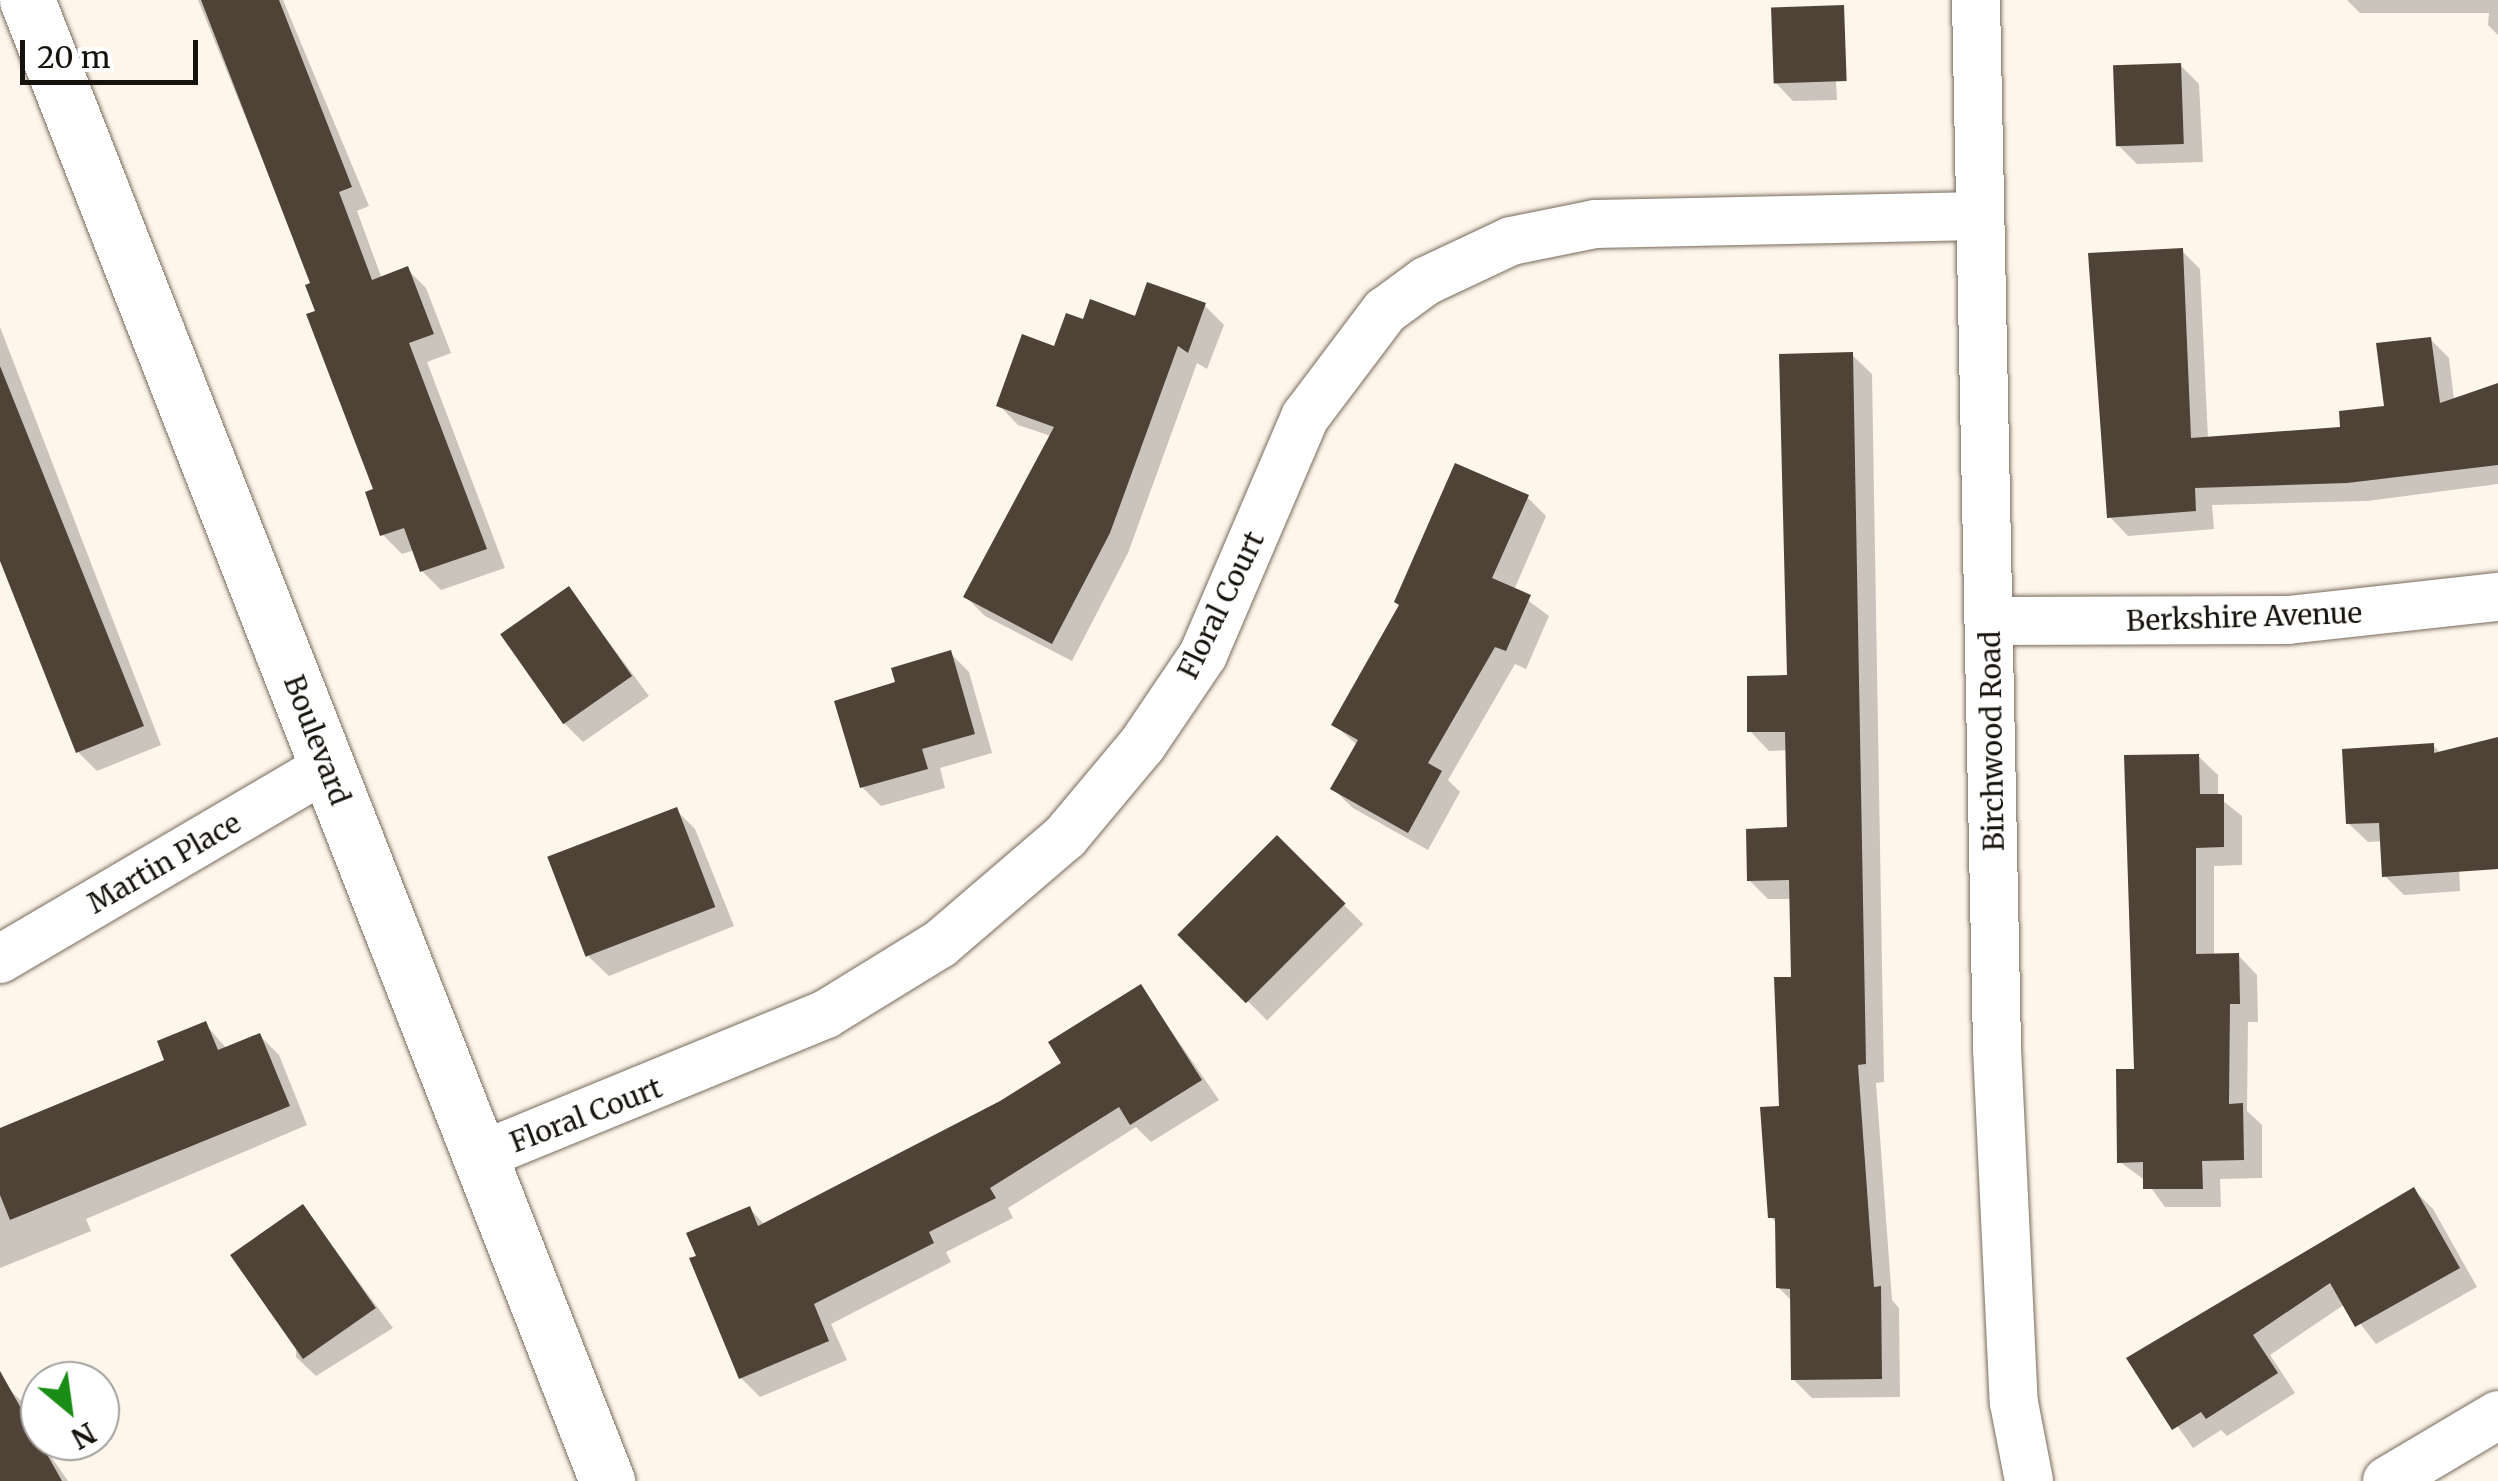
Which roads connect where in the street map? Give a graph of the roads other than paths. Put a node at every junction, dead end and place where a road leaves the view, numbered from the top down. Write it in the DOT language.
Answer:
graph roads {
  1 [pos="27,0"];
  2 [pos="1976,0"];
  3 [pos="1980,216"];
  4 [pos="2498,597"];
  5 [pos="1990,622"];
  6 [pos="328,766"];
  7 [pos="0,959"];
  8 [pos="480,1156"];
  9 [pos="2498,1415"];
  10 [pos="608,1481"];
  11 [pos="2029,1481"];
  12 [pos="2387,1481"];
  1 -- 6 [label="street, Boulevard"];
  2 -- 3 [label="street, Birchwood Road"];
  3 -- 5 [label="street, Birchwood Road"];
  3 -- 8 [label="street, Floral Court"];
  4 -- 5 [label="street, Berkshire Avenue"];
  5 -- 11 [label="street, Birchwood Road"];
  6 -- 7 [label="street, Martin Place"];
  6 -- 8 [label="street, Boulevard"];
  8 -- 10 [label="street, Boulevard"];
  9 -- 12 [label="street"];
}
